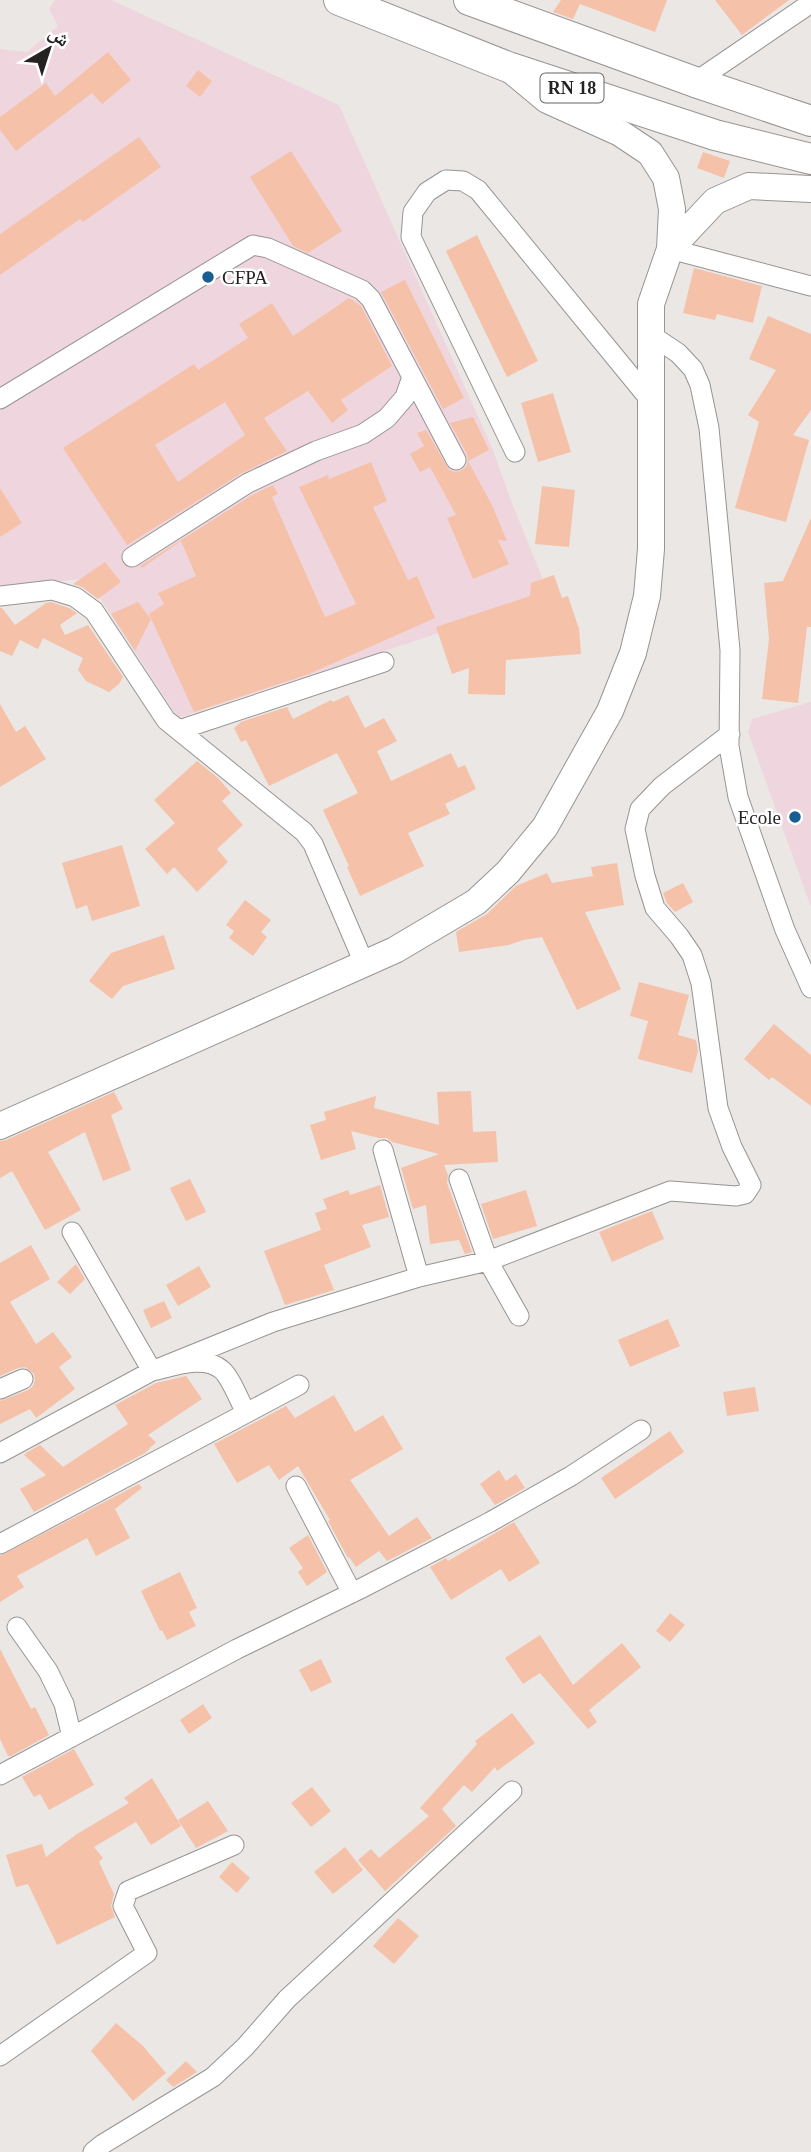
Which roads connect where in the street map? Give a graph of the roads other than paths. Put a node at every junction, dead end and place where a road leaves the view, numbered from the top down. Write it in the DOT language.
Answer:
graph roads {
  1 [pos="339,0"];
  2 [pos="469,0"];
  3 [pos="811,3"];
  4 [pos="508,67"];
  5 [pos="695,82"];
  6 [pos="811,121"];
  7 [pos="811,159"];
  8 [pos="811,189"];
  9 [pos="670,249"];
  10 [pos="811,286"];
  11 [pos="651,335"];
  12 [pos="412,377"];
  13 [pos="0,399"];
  14 [pos="651,401"];
  15 [pos="515,452"];
  16 [pos="456,460"];
  17 [pos="132,557"];
  18 [pos="0,596"];
  19 [pos="384,662"];
  20 [pos="179,730"];
  21 [pos="730,734"];
  22 [pos="364,963"];
  23 [pos="811,988"];
  24 [pos="0,1126"];
  25 [pos="383,1150"];
  26 [pos="459,1179"];
  27 [pos="72,1232"];
  28 [pos="488,1261"];
  29 [pos="419,1277"];
  30 [pos="519,1316"];
  31 [pos="152,1371"];
  32 [pos="23,1379"];
  33 [pos="299,1385"];
  34 [pos="0,1389"];
  35 [pos="246,1413"];
  36 [pos="641,1430"];
  37 [pos="0,1453"];
  38 [pos="296,1486"];
  39 [pos="0,1544"];
  40 [pos="352,1593"];
  41 [pos="17,1627"];
  42 [pos="72,1737"];
  43 [pos="0,1775"];
  44 [pos="512,1791"];
  45 [pos="234,1845"];
  46 [pos="0,2056"];
  47 [pos="93,2152"];
  1 -- 4 [label="main road, RN 18"];
  2 -- 5 [label="main road, RN 18"];
  3 -- 5 [label="street"];
  4 -- 7 [label="main road, RN 18"];
  4 -- 9 [label="main road"];
  5 -- 6 [label="main road, RN 18"];
  8 -- 9 [label="main road"];
  9 -- 10 [label="street"];
  9 -- 11 [label="main road"];
  11 -- 14 [label="main road"];
  11 -- 21 [label="street"];
  12 -- 13 [label="street"];
  12 -- 16 [label="street"];
  12 -- 17 [label="street"];
  14 -- 15 [label="street"];
  14 -- 22 [label="main road"];
  18 -- 20 [label="street"];
  19 -- 20 [label="street"];
  20 -- 22 [label="street"];
  21 -- 23 [label="street"];
  21 -- 28 [label="street"];
  22 -- 24 [label="main road"];
  25 -- 29 [label="street"];
  26 -- 28 [label="street"];
  27 -- 31 [label="street"];
  28 -- 29 [label="street"];
  28 -- 30 [label="street"];
  29 -- 31 [label="street"];
  31 -- 35 [label="street"];
  31 -- 37 [label="street"];
  32 -- 34 [label="street"];
  33 -- 35 [label="street"];
  35 -- 39 [label="street"];
  36 -- 40 [label="street"];
  38 -- 40 [label="street"];
  40 -- 42 [label="street"];
  41 -- 42 [label="street"];
  42 -- 43 [label="street"];
  44 -- 47 [label="street"];
  45 -- 46 [label="street"];
}
